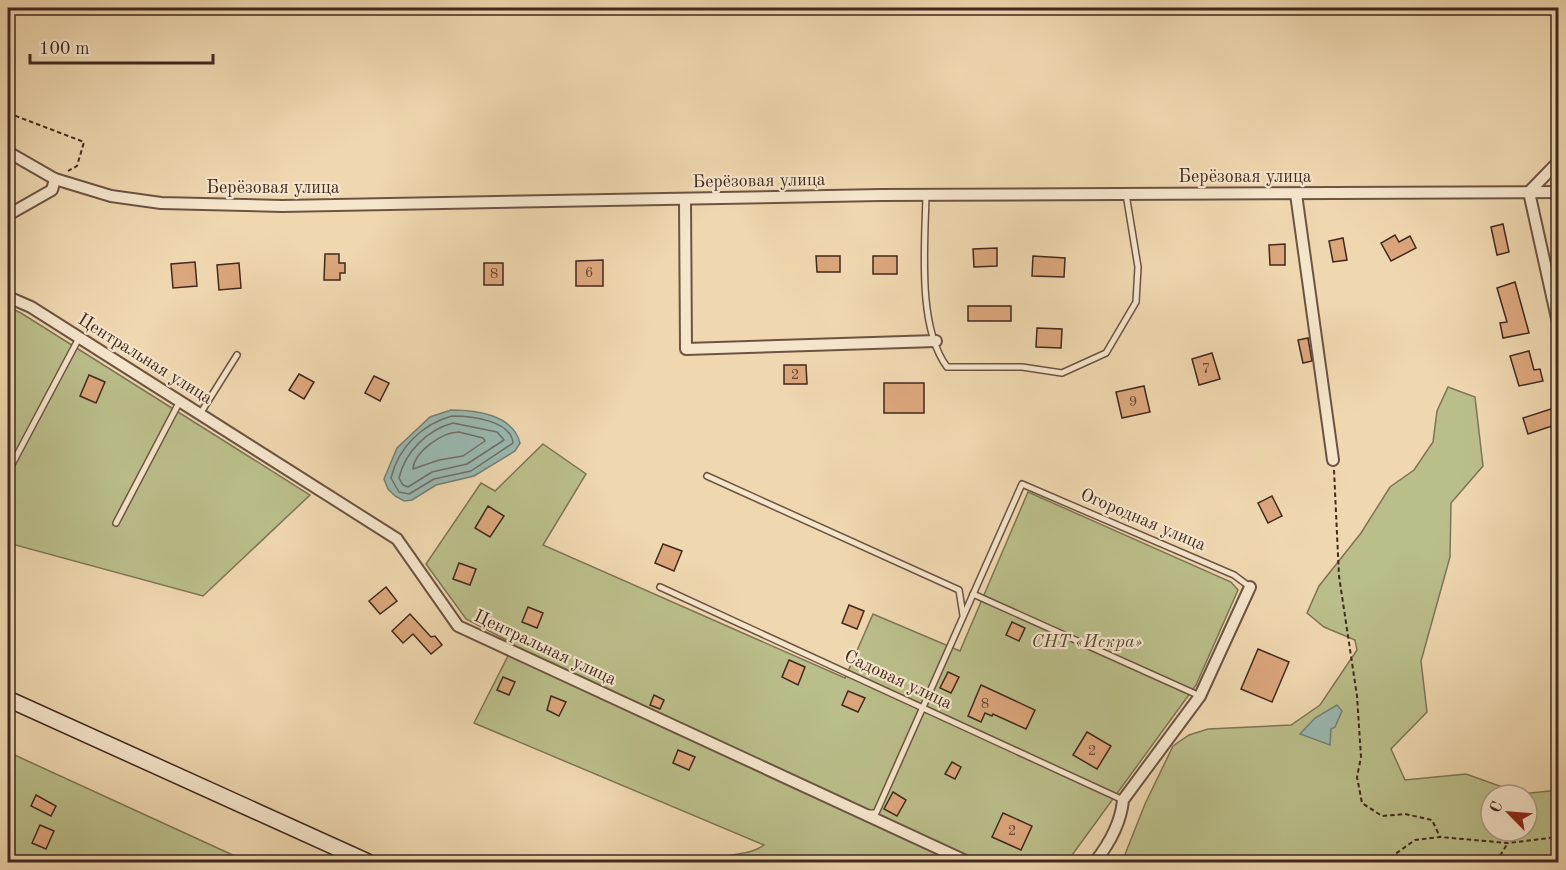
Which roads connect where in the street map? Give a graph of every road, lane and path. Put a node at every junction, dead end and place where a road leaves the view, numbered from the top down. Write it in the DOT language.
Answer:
graph roads {
  1 [pos="8,112"];
  2 [pos="8,152"];
  3 [pos="1558,162"];
  4 [pos="56,179"];
  5 [pos="1529,192"];
  6 [pos="1558,192"];
  7 [pos="1126,194"];
  8 [pos="1296,194"];
  9 [pos="926,195"];
  10 [pos="685,199"];
  11 [pos="8,215"];
  12 [pos="8,297"];
  13 [pos="1558,323"];
  14 [pos="80,338"];
  15 [pos="936,341"];
  16 [pos="237,355"];
  17 [pos="180,401"];
  18 [pos="200,414"];
  19 [pos="1333,460"];
  20 [pos="8,472"];
  21 [pos="707,476"];
  22 [pos="116,523"];
  23 [pos="660,587"];
  24 [pos="1250,587"];
  25 [pos="974,594"];
  26 [pos="963,616"];
  27 [pos="1200,696"];
  28 [pos="8,699"];
  29 [pos="923,708"];
  30 [pos="1123,800"];
  31 [pos="863,814"];
  32 [pos="1440,837"];
  33 [pos="1558,837"];
  34 [pos="1539,839"];
  35 [pos="1479,840"];
  36 [pos="1508,843"];
  37 [pos="368,862"];
  38 [pos="968,862"];
  39 [pos="1095,862"];
  40 [pos="1384,862"];
  41 [pos="1496,862"];
  1 -- 4 [label="path"];
  2 -- 4 [label="street, Берёзовая улица"];
  3 -- 5 [label="street"];
  4 -- 10 [label="street, Берёзовая улица"];
  4 -- 11 [label="street"];
  5 -- 6 [label="street, Берёзовая улица"];
  5 -- 8 [label="street, Берёзовая улица"];
  5 -- 13 [label="street"];
  7 -- 8 [label="street, Берёзовая улица"];
  7 -- 9 [label="street, Берёзовая улица"];
  7 -- 15 [label="lane"];
  8 -- 19 [label="street"];
  9 -- 10 [label="street, Берёзовая улица"];
  9 -- 15 [label="lane"];
  10 -- 15 [label="street"];
  12 -- 14 [label="street, Центральная улица"];
  14 -- 17 [label="street, Центральная улица"];
  14 -- 20 [label="lane"];
  16 -- 18 [label="lane"];
  17 -- 18 [label="street, Центральная улица"];
  17 -- 22 [label="lane"];
  18 -- 31 [label="street, Центральная улица"];
  19 -- 32 [label="path"];
  21 -- 26 [label="lane"];
  23 -- 29 [label="lane, Садовая улица"];
  24 -- 25 [label="lane, Огородная улица"];
  24 -- 27 [label="street"];
  25 -- 26 [label="lane"];
  25 -- 27 [label="lane"];
  26 -- 29 [label="lane"];
  27 -- 30 [label="street"];
  28 -- 37 [label="main road"];
  29 -- 30 [label="lane, Садовая улица"];
  29 -- 31 [label="lane"];
  30 -- 39 [label="street"];
  31 -- 38 [label="street, Центральная улица"];
  32 -- 35 [label="path"];
  32 -- 40 [label="path"];
  33 -- 34 [label="path"];
  36 -- 41 [label="path"];
}
